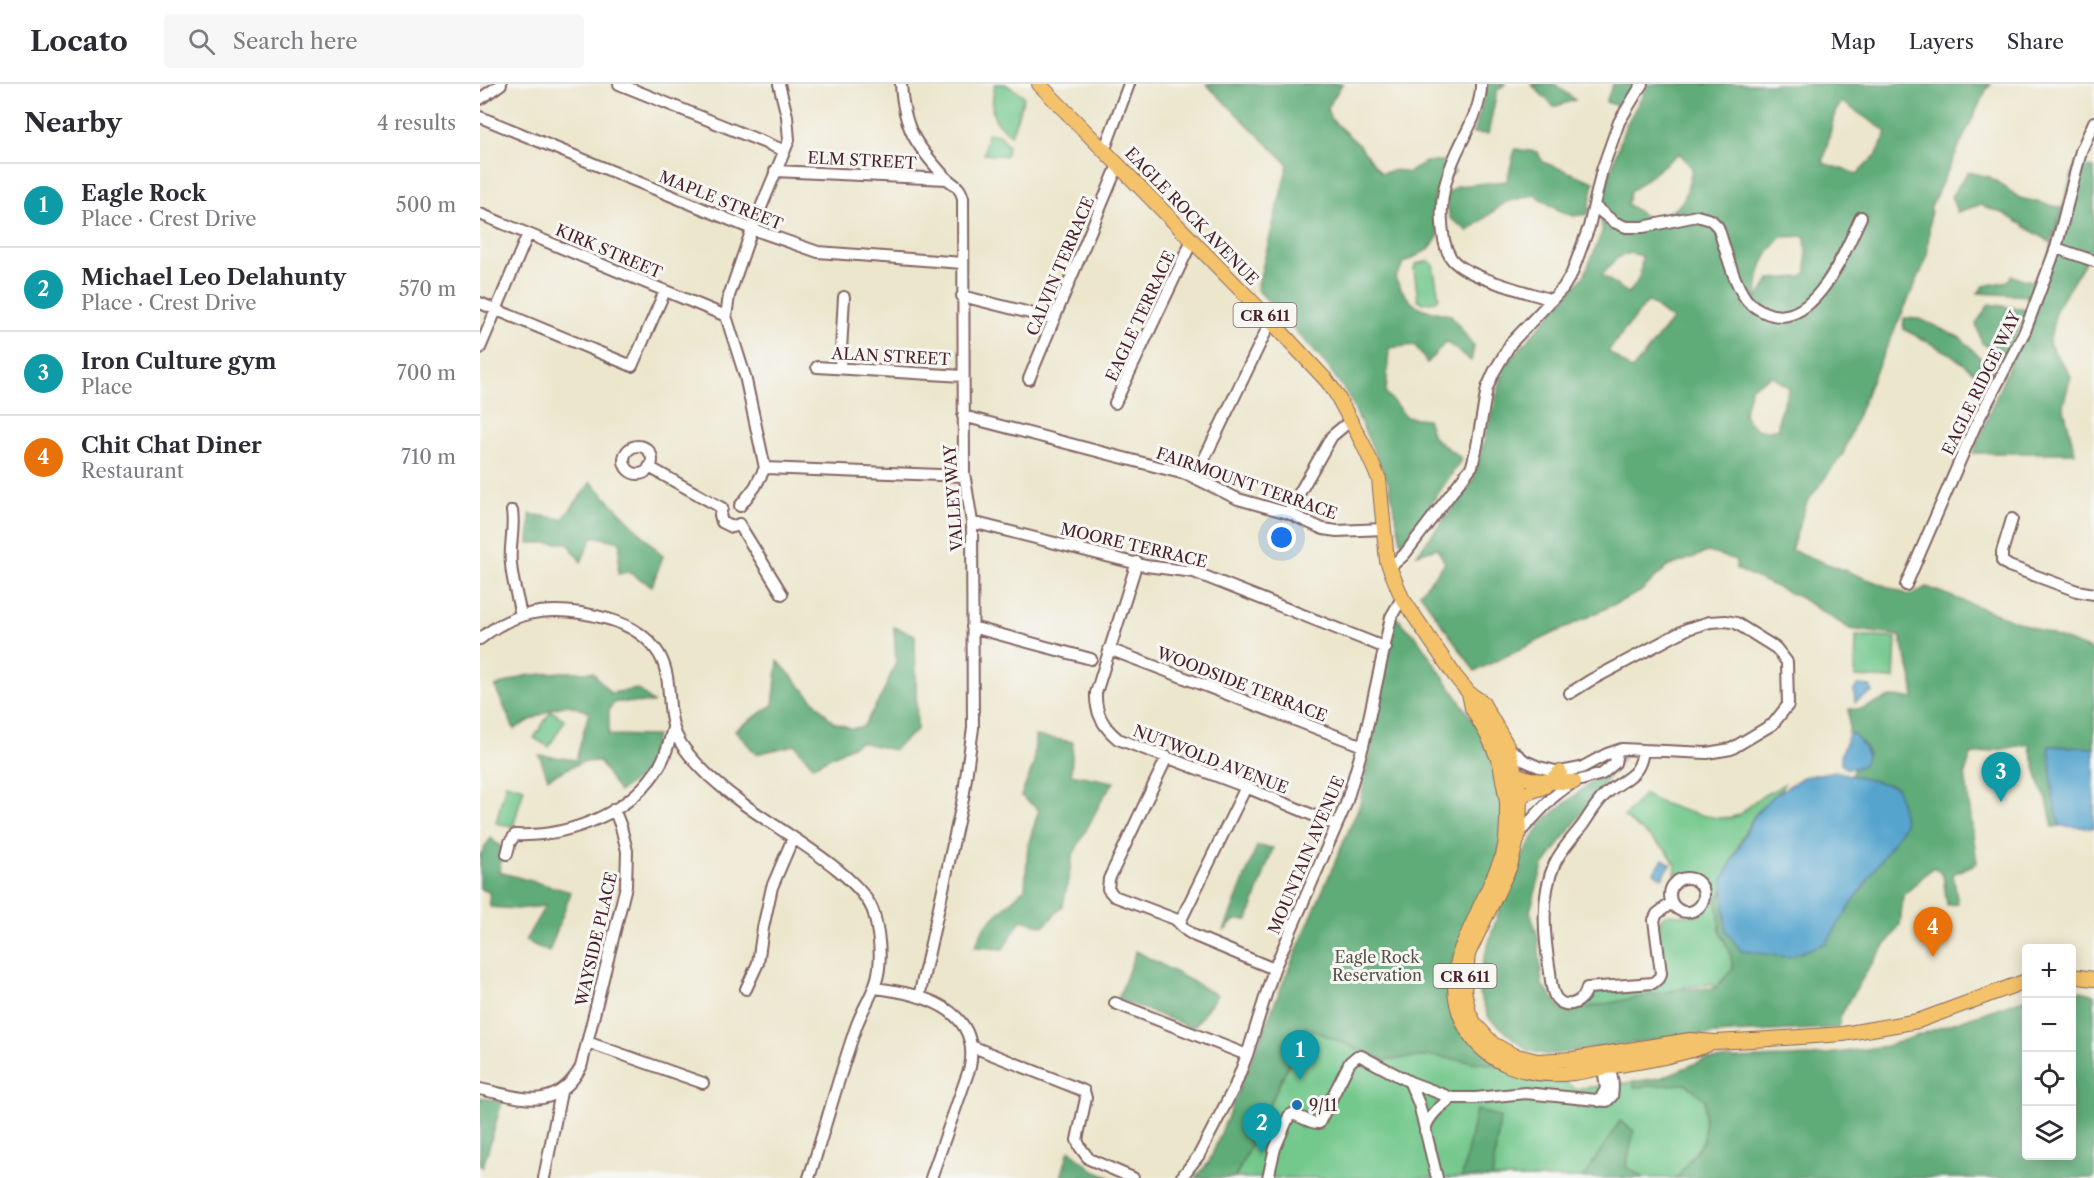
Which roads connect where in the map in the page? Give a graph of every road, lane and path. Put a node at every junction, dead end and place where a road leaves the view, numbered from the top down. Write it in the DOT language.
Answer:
graph roads {
  1 [pos="501,84"];
  2 [pos="619,84"];
  3 [pos="779,84"];
  4 [pos="901,84"];
  5 [pos="1039,84"];
  6 [pos="1129,84"];
  7 [pos="1481,84"];
  8 [pos="1642,84"];
  9 [pos="480,99"];
  10 [pos="480,117"];
  11 [pos="2094,122"];
  12 [pos="783,150"];
  13 [pos="1104,150"];
  14 [pos="1118,165"];
  15 [pos="775,171"];
  16 [pos="947,179"];
  17 [pos="1594,207"];
  18 [pos="480,214"];
  19 [pos="1861,216"];
  20 [pos="752,230"];
  21 [pos="528,234"];
  22 [pos="1192,241"];
  23 [pos="2056,248"];
  24 [pos="2094,261"];
  25 [pos="963,263"];
  26 [pos="665,291"];
  27 [pos="962,296"];
  28 [pos="844,297"];
  29 [pos="1552,300"];
  30 [pos="480,303"];
  31 [pos="496,310"];
  32 [pos="726,316"];
  33 [pos="1054,319"];
  34 [pos="1271,321"];
  35 [pos="480,348"];
  36 [pos="817,367"];
  37 [pos="840,368"];
  38 [pos="963,376"];
  39 [pos="1029,379"];
  40 [pos="1115,403"];
  41 [pos="963,416"];
  42 [pos="1350,421"];
  43 [pos="649,467"];
  44 [pos="765,468"];
  45 [pos="964,476"];
  46 [pos="1195,478"];
  47 [pos="740,506"];
  48 [pos="722,508"];
  49 [pos="512,511"];
  50 [pos="1288,513"];
  51 [pos="2012,519"];
  52 [pos="972,522"];
  53 [pos="739,524"];
  54 [pos="1384,529"];
  55 [pos="1137,562"];
  56 [pos="1389,568"];
  57 [pos="1906,585"];
  58 [pos="782,594"];
  59 [pos="2094,594"];
  60 [pos="1402,598"];
  61 [pos="521,616"];
  62 [pos="972,627"];
  63 [pos="480,639"];
  64 [pos="1386,648"];
  65 [pos="1109,649"];
  66 [pos="1091,659"];
  67 [pos="1469,693"];
  68 [pos="1570,693"];
  69 [pos="1474,712"];
  70 [pos="674,728"];
  71 [pos="1364,746"];
  72 [pos="1508,747"];
  73 [pos="1643,750"];
  74 [pos="1617,752"];
  75 [pos="1167,757"];
  76 [pos="1560,772"];
  77 [pos="1516,775"];
  78 [pos="1577,781"];
  79 [pos="1549,782"];
  80 [pos="1246,787"];
  81 [pos="1520,798"];
  82 [pos="614,809"];
  83 [pos="1336,825"];
  84 [pos="1519,833"];
  85 [pos="793,838"];
  86 [pos="1506,840"];
  87 [pos="507,854"];
  88 [pos="1671,903"];
  89 [pos="1180,922"];
  90 [pos="1274,969"];
  91 [pos="2076,977"];
  92 [pos="2094,979"];
  93 [pos="2022,982"];
  94 [pos="874,988"];
  95 [pos="746,989"];
  96 [pos="920,997"];
  97 [pos="1115,1003"];
  98 [pos="587,1042"];
  99 [pos="1715,1042"];
  100 [pos="971,1046"];
  101 [pos="1247,1055"];
  102 [pos="1605,1060"];
  103 [pos="703,1083"];
  104 [pos="1410,1083"];
  105 [pos="480,1089"];
  106 [pos="561,1092"];
  107 [pos="1452,1098"];
  108 [pos="1425,1132"];
  109 [pos="544,1178"];
  110 [pos="809,1178"];
  111 [pos="932,1178"];
  112 [pos="1133,1178"];
  113 [pos="1181,1178"];
  114 [pos="1268,1178"];
  115 [pos="1437,1178"];
  1 -- 9 [label="street"];
  2 -- 12 [label="street, ELM STREET"];
  3 -- 12 [label="street"];
  4 -- 16 [label="street, VALLEY WAY"];
  5 -- 13 [label="main road, EAGLE ROCK AVENUE / CR 611"];
  6 -- 13 [label="street"];
  7 -- 29 [label="street"];
  8 -- 17 [label="street"];
  10 -- 20 [label="street, MAPLE STREET"];
  11 -- 23 [label="street, EAGLE RIDGE WAY"];
  12 -- 15 [label="street"];
  13 -- 14 [label="main road, EAGLE ROCK AVENUE / CR 611"];
  14 -- 22 [label="main road, EAGLE ROCK AVENUE / CR 611"];
  14 -- 33 [label="street, CALVIN TERRACE"];
  15 -- 16 [label="street, ELM STREET"];
  15 -- 20 [label="street"];
  16 -- 25 [label="street, VALLEY WAY"];
  17 -- 19 [label="street"];
  17 -- 29 [label="street"];
  18 -- 21 [label="street, KIRK STREET"];
  20 -- 25 [label="street, MAPLE STREET"];
  20 -- 32 [label="street"];
  21 -- 26 [label="street, KIRK STREET"];
  21 -- 31 [label="street"];
  22 -- 34 [label="main road, EAGLE ROCK AVENUE / CR 611"];
  22 -- 40 [label="street, EAGLE TERRACE"];
  23 -- 24 [label="street"];
  23 -- 57 [label="street, EAGLE RIDGE WAY"];
  25 -- 27 [label="street, VALLEY WAY"];
  26 -- 31 [label="street"];
  26 -- 32 [label="street, KIRK STREET"];
  27 -- 33 [label="street"];
  27 -- 38 [label="street, VALLEY WAY"];
  28 -- 37 [label="street"];
  29 -- 56 [label="street"];
  30 -- 31 [label="street"];
  31 -- 35 [label="street"];
  32 -- 44 [label="street"];
  33 -- 39 [label="street, CALVIN TERRACE"];
  34 -- 42 [label="main road, EAGLE ROCK AVENUE / CR 611"];
  34 -- 46 [label="street"];
  36 -- 37 [label="street, ALAN STREET"];
  37 -- 38 [label="street, ALAN STREET"];
  38 -- 41 [label="street, VALLEY WAY"];
  41 -- 45 [label="street, VALLEY WAY"];
  41 -- 46 [label="street, FAIRMOUNT TERRACE"];
  42 -- 50 [label="street"];
  42 -- 54 [label="main road, EAGLE ROCK AVENUE / CR 611"];
  43 -- 48 [label="street"];
  44 -- 45 [label="street"];
  44 -- 47 [label="street"];
  45 -- 52 [label="street, VALLEY WAY"];
  46 -- 50 [label="street, FAIRMOUNT TERRACE"];
  47 -- 48 [label="street"];
  47 -- 53 [label="street"];
  48 -- 53 [label="street"];
  49 -- 61 [label="street"];
  50 -- 54 [label="street, FAIRMOUNT TERRACE"];
  51 -- 59 [label="street"];
  52 -- 55 [label="street, MOORE TERRACE"];
  52 -- 62 [label="street, VALLEY WAY"];
  53 -- 58 [label="street"];
  54 -- 56 [label="main road, EAGLE ROCK AVENUE / CR 611"];
  55 -- 64 [label="street, MOORE TERRACE"];
  55 -- 65 [label="street, NUTWOLD AVENUE"];
  56 -- 60 [label="main road, EAGLE ROCK AVENUE / CR 611"];
  60 -- 64 [label="street, MOUNTAIN AVENUE"];
  60 -- 67 [label="main road, EAGLE ROCK AVENUE / CR 611"];
  61 -- 63 [label="street"];
  61 -- 70 [label="street"];
  62 -- 66 [label="street"];
  62 -- 96 [label="street, VALLEY WAY"];
  64 -- 71 [label="street, MOUNTAIN AVENUE"];
  65 -- 71 [label="street, WOODSIDE TERRACE"];
  65 -- 75 [label="street, NUTWOLD AVENUE"];
  67 -- 69 [label="main road, EAGLE ROCK AVENUE / CR 611"];
  67 -- 72 [label="main road, EAGLE ROCK AVENUE / CR 611"];
  68 -- 73 [label="street"];
  69 -- 77 [label="main road"];
  69 -- 86 [label="main road, EAGLE ROCK AVENUE / CR 611"];
  70 -- 82 [label="street"];
  70 -- 85 [label="street"];
  71 -- 83 [label="street, MOUNTAIN AVENUE"];
  72 -- 76 [label="street"];
  72 -- 77 [label="main road, EAGLE ROCK AVENUE / CR 611"];
  73 -- 74 [label="street"];
  73 -- 88 [label="street"];
  74 -- 76 [label="street"];
  74 -- 78 [label="street"];
  75 -- 80 [label="street, NUTWOLD AVENUE"];
  75 -- 89 [label="street"];
  76 -- 79 [label="main road"];
  77 -- 79 [label="main road"];
  77 -- 81 [label="main road, EAGLE ROCK AVENUE / CR 611"];
  78 -- 79 [label="main road"];
  78 -- 84 [label="street"];
  79 -- 81 [label="main road"];
  80 -- 83 [label="street, NUTWOLD AVENUE"];
  80 -- 89 [label="street"];
  81 -- 84 [label="main road, EAGLE ROCK AVENUE / CR 611"];
  81 -- 86 [label="main road"];
  82 -- 87 [label="street"];
  82 -- 98 [label="street, WAYSIDE PLACE"];
  83 -- 90 [label="street, MOUNTAIN AVENUE"];
  84 -- 102 [label="main road, EAGLE ROCK AVENUE / CR 611"];
  85 -- 94 [label="street"];
  85 -- 95 [label="street"];
  86 -- 102 [label="main road, EAGLE ROCK AVENUE / CR 611"];
  89 -- 90 [label="street"];
  90 -- 101 [label="street, MOUNTAIN AVENUE"];
  91 -- 92 [label="main road"];
  93 -- 99 [label="main road, EAGLE ROCK AVENUE / CR 611"];
  94 -- 96 [label="street"];
  94 -- 110 [label="street"];
  96 -- 100 [label="street"];
  97 -- 101 [label="street"];
  98 -- 103 [label="street"];
  98 -- 106 [label="street, WAYSIDE PLACE"];
  99 -- 102 [label="main road, EAGLE ROCK AVENUE / CR 611"];
  99 -- 102 [label="main road, EAGLE ROCK AVENUE / CR 611"];
  100 -- 111 [label="street"];
  100 -- 112 [label="street"];
  101 -- 113 [label="street, MOUNTAIN AVENUE"];
  102 -- 107 [label="street"];
  104 -- 107 [label="street"];
  104 -- 108 [label="street"];
  104 -- 114 [label="street"];
  105 -- 106 [label="street"];
  106 -- 109 [label="street"];
  107 -- 108 [label="street"];
  108 -- 115 [label="street"];
}
